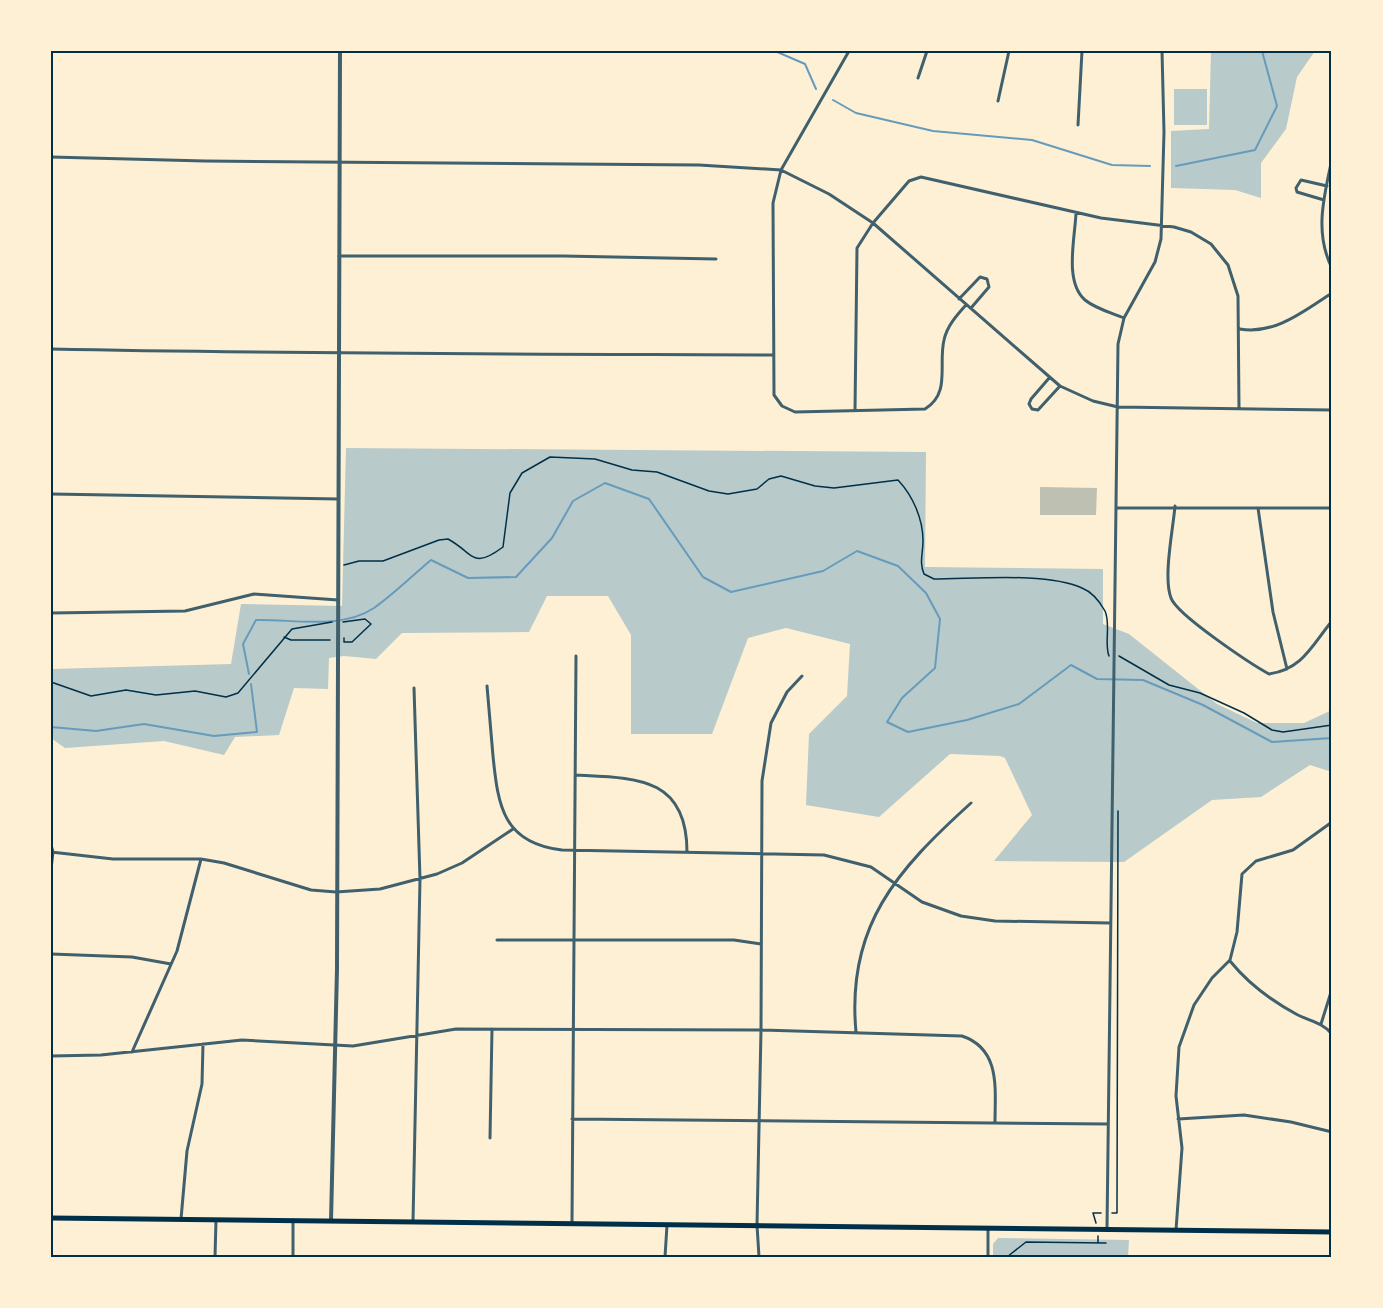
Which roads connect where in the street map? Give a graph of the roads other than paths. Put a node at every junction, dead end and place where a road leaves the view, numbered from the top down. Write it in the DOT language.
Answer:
graph roads {
  1 [pos="340,51"];
  2 [pos="849,51"];
  3 [pos="927,51"];
  4 [pos="1009,51"];
  5 [pos="1082,51"];
  6 [pos="1161,51"];
  7 [pos="918,78"];
  8 [pos="998,101"];
  9 [pos="1078,125"];
  10 [pos="51,157"];
  11 [pos="1332,159"];
  12 [pos="340,162"];
  13 [pos="781,170"];
  14 [pos="1327,186"];
  15 [pos="1324,200"];
  16 [pos="1076,213"];
  17 [pos="873,223"];
  18 [pos="1162,225"];
  19 [pos="339,256"];
  20 [pos="716,259"];
  21 [pos="1332,268"];
  22 [pos="1332,293"];
  23 [pos="959,298"];
  24 [pos="966,305"];
  25 [pos="971,308"];
  26 [pos="1124,318"];
  27 [pos="1240,329"];
  28 [pos="51,349"];
  29 [pos="339,354"];
  30 [pos="772,355"];
  31 [pos="1050,377"];
  32 [pos="1060,386"];
  33 [pos="1118,407"];
  34 [pos="1239,408"];
  35 [pos="1332,410"];
  36 [pos="855,411"];
  37 [pos="51,495"];
  38 [pos="338,499"];
  39 [pos="1175,506"];
  40 [pos="1116,508"];
  41 [pos="1258,508"];
  42 [pos="1332,508"];
  43 [pos="338,600"];
  44 [pos="51,612"];
  45 [pos="1332,621"];
  46 [pos="576,656"];
  47 [pos="1287,669"];
  48 [pos="802,675"];
  49 [pos="487,686"];
  50 [pos="414,688"];
  51 [pos="576,775"];
  52 [pos="971,803"];
  53 [pos="1332,822"];
  54 [pos="513,829"];
  55 [pos="51,845"];
  56 [pos="575,850"];
  57 [pos="52,852"];
  58 [pos="687,852"];
  59 [pos="762,852"];
  60 [pos="201,859"];
  61 [pos="51,869"];
  62 [pos="420,879"];
  63 [pos="894,882"];
  64 [pos="336,892"];
  65 [pos="1110,923"];
  66 [pos="497,940"];
  67 [pos="574,941"];
  68 [pos="761,944"];
  69 [pos="51,954"];
  70 [pos="1230,960"];
  71 [pos="171,964"];
  72 [pos="1332,989"];
  73 [pos="1321,1024"];
  74 [pos="492,1029"];
  75 [pos="573,1029"];
  76 [pos="761,1030"];
  77 [pos="856,1032"];
  78 [pos="1332,1035"];
  79 [pos="415,1036"];
  80 [pos="203,1044"];
  81 [pos="334,1044"];
  82 [pos="132,1052"];
  83 [pos="51,1056"];
  84 [pos="572,1119"];
  85 [pos="1178,1119"];
  86 [pos="760,1120"];
  87 [pos="995,1123"];
  88 [pos="1108,1124"];
  89 [pos="1332,1132"];
  90 [pos="490,1138"];
  91 [pos="51,1218"];
  92 [pos="181,1219"];
  93 [pos="216,1220"];
  94 [pos="293,1220"];
  95 [pos="331,1221"];
  96 [pos="413,1222"];
  97 [pos="572,1225"];
  98 [pos="667,1225"];
  99 [pos="757,1225"];
  100 [pos="988,1228"];
  101 [pos="1107,1229"];
  102 [pos="1176,1230"];
  103 [pos="1332,1232"];
  104 [pos="215,1257"];
  105 [pos="293,1257"];
  106 [pos="665,1257"];
  107 [pos="759,1257"];
  108 [pos="988,1257"];
  1 -- 12 [label="street"];
  2 -- 13 [label="street"];
  3 -- 7 [label="street"];
  4 -- 8 [label="street"];
  5 -- 9 [label="street"];
  6 -- 18 [label="street"];
  10 -- 12 [label="street"];
  11 -- 14 [label="street"];
  12 -- 13 [label="street"];
  12 -- 19 [label="street"];
  13 -- 17 [label="street"];
  13 -- 30 [label="street"];
  14 -- 15 [label="street"];
  14 -- 15 [label="street"];
  15 -- 21 [label="street"];
  16 -- 17 [label="street"];
  16 -- 18 [label="street"];
  16 -- 26 [label="street"];
  17 -- 23 [label="street"];
  17 -- 36 [label="street"];
  18 -- 26 [label="street"];
  18 -- 27 [label="street"];
  19 -- 20 [label="street"];
  19 -- 29 [label="street"];
  22 -- 27 [label="street"];
  23 -- 24 [label="street"];
  23 -- 25 [label="street"];
  24 -- 25 [label="street"];
  24 -- 36 [label="street"];
  25 -- 31 [label="street"];
  26 -- 33 [label="street"];
  27 -- 34 [label="street"];
  28 -- 29 [label="street"];
  29 -- 30 [label="street"];
  29 -- 38 [label="street"];
  30 -- 36 [label="street"];
  31 -- 32 [label="street"];
  31 -- 32 [label="street"];
  32 -- 33 [label="street"];
  33 -- 34 [label="street"];
  33 -- 40 [label="street"];
  34 -- 35 [label="street"];
  37 -- 38 [label="street"];
  38 -- 43 [label="street"];
  39 -- 40 [label="street"];
  39 -- 41 [label="street"];
  39 -- 47 [label="street"];
  40 -- 65 [label="street"];
  41 -- 42 [label="street"];
  41 -- 47 [label="street"];
  43 -- 44 [label="street"];
  43 -- 64 [label="street"];
  45 -- 47 [label="street"];
  46 -- 51 [label="street"];
  48 -- 59 [label="street"];
  49 -- 54 [label="street"];
  50 -- 62 [label="street"];
  51 -- 56 [label="street"];
  51 -- 58 [label="street"];
  52 -- 63 [label="street"];
  53 -- 70 [label="street"];
  54 -- 56 [label="street"];
  54 -- 62 [label="street"];
  55 -- 57 [label="street"];
  56 -- 58 [label="street"];
  56 -- 67 [label="street"];
  57 -- 60 [label="street"];
  57 -- 61 [label="street"];
  58 -- 59 [label="street"];
  59 -- 63 [label="street"];
  59 -- 68 [label="street"];
  60 -- 64 [label="street"];
  60 -- 71 [label="street"];
  62 -- 64 [label="street"];
  62 -- 79 [label="street"];
  63 -- 65 [label="street"];
  63 -- 77 [label="street"];
  64 -- 81 [label="street"];
  65 -- 88 [label="street"];
  66 -- 67 [label="street"];
  67 -- 68 [label="street"];
  67 -- 75 [label="street"];
  68 -- 76 [label="street"];
  69 -- 71 [label="street"];
  70 -- 73 [label="street"];
  70 -- 85 [label="street"];
  71 -- 82 [label="street"];
  72 -- 73 [label="street"];
  73 -- 78 [label="street"];
  74 -- 75 [label="street"];
  74 -- 79 [label="street"];
  74 -- 90 [label="street"];
  75 -- 76 [label="street"];
  75 -- 84 [label="street"];
  76 -- 77 [label="street"];
  76 -- 86 [label="street"];
  77 -- 87 [label="street"];
  79 -- 81 [label="street"];
  79 -- 96 [label="street"];
  80 -- 81 [label="street"];
  80 -- 82 [label="street"];
  80 -- 92 [label="street"];
  81 -- 95 [label="street"];
  82 -- 83 [label="street"];
  84 -- 86 [label="street"];
  84 -- 97 [label="street"];
  85 -- 89 [label="street"];
  85 -- 102 [label="street"];
  86 -- 87 [label="street"];
  86 -- 99 [label="street"];
  87 -- 88 [label="street"];
  88 -- 101 [label="street"];
  91 -- 92 [label="main road"];
  92 -- 93 [label="main road"];
  93 -- 94 [label="main road"];
  93 -- 104 [label="street"];
  94 -- 95 [label="main road"];
  94 -- 105 [label="street"];
  95 -- 96 [label="main road"];
  96 -- 97 [label="main road"];
  97 -- 98 [label="main road"];
  98 -- 99 [label="main road"];
  98 -- 106 [label="street"];
  99 -- 100 [label="main road"];
  99 -- 107 [label="street"];
  100 -- 101 [label="main road"];
  100 -- 108 [label="street"];
  101 -- 102 [label="main road"];
  102 -- 103 [label="main road"];
}
